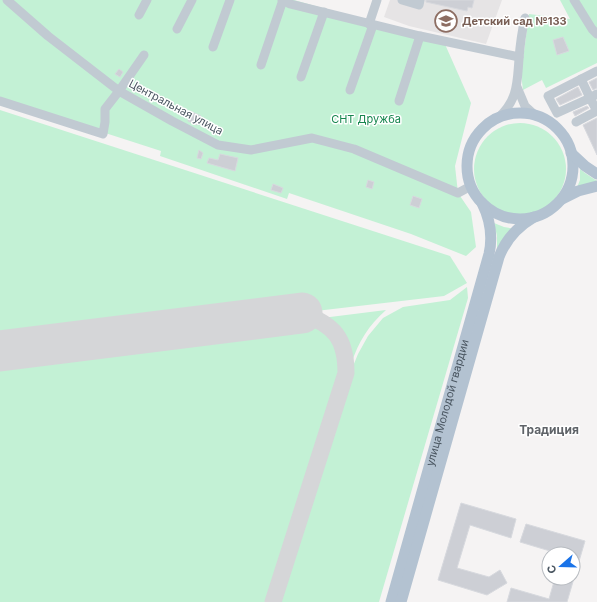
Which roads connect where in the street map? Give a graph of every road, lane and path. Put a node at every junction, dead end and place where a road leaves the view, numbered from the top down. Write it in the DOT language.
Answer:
graph roads {
  1 [pos="7,0"];
  2 [pos="148,0"];
  3 [pos="192,0"];
  4 [pos="230,0"];
  5 [pos="282,0"];
  6 [pos="377,0"];
  7 [pos="402,0"];
  8 [pos="420,0"];
  9 [pos="574,0"];
  10 [pos="324,12"];
  11 [pos="139,14"];
  12 [pos="525,18"];
  13 [pos="371,24"];
  14 [pos="177,29"];
  15 [pos="597,34"];
  16 [pos="420,36"];
  17 [pos="213,47"];
  18 [pos="144,55"];
  19 [pos="519,57"];
  20 [pos="261,64"];
  21 [pos="597,71"];
  22 [pos="301,77"];
  23 [pos="581,79"];
  24 [pos="517,88"];
  25 [pos="350,90"];
  26 [pos="119,91"];
  27 [pos="593,96"];
  28 [pos="0,101"];
  29 [pos="399,101"];
  30 [pos="536,116"];
  31 [pos="595,116"];
  32 [pos="497,119"];
  33 [pos="576,122"];
  34 [pos="571,153"];
  35 [pos="597,174"];
  36 [pos="471,186"];
  37 [pos="597,186"];
  38 [pos="561,200"];
  39 [pos="482,203"];
  40 [pos="534,218"];
  41 [pos="391,602"];
  42 [pos="401,602"];
  1 -- 26 [label="street, Центральная улица"];
  2 -- 11 [label="street"];
  3 -- 14 [label="street"];
  4 -- 17 [label="street"];
  5 -- 10 [label="street"];
  5 -- 20 [label="street"];
  6 -- 13 [label="street"];
  7 -- 8 [label="street"];
  9 -- 15 [label="street"];
  10 -- 13 [label="street"];
  10 -- 22 [label="street"];
  12 -- 19 [label="street"];
  13 -- 16 [label="street"];
  13 -- 25 [label="street"];
  16 -- 19 [label="street"];
  16 -- 29 [label="street"];
  18 -- 26 [label="street"];
  19 -- 24 [label="street"];
  21 -- 23 [label="street"];
  23 -- 27 [label="street"];
  23 -- 27 [label="street"];
  24 -- 30 [label="street"];
  24 -- 32 [label="street"];
  26 -- 28 [label="street"];
  26 -- 36 [label="street, Центральная улица"];
  27 -- 31 [label="street"];
  30 -- 32 [label="main road"];
  30 -- 34 [label="main road"];
  31 -- 33 [label="street"];
  32 -- 36 [label="main road"];
  34 -- 35 [label="main road"];
  34 -- 38 [label="main road"];
  36 -- 39 [label="main road"];
  37 -- 38 [label="main road"];
  38 -- 40 [label="main road"];
  39 -- 40 [label="main road"];
  39 -- 41 [label="main road, улица Молодой гвардии"];
  40 -- 42 [label="main road, улица Молодой гвардии"];
}
